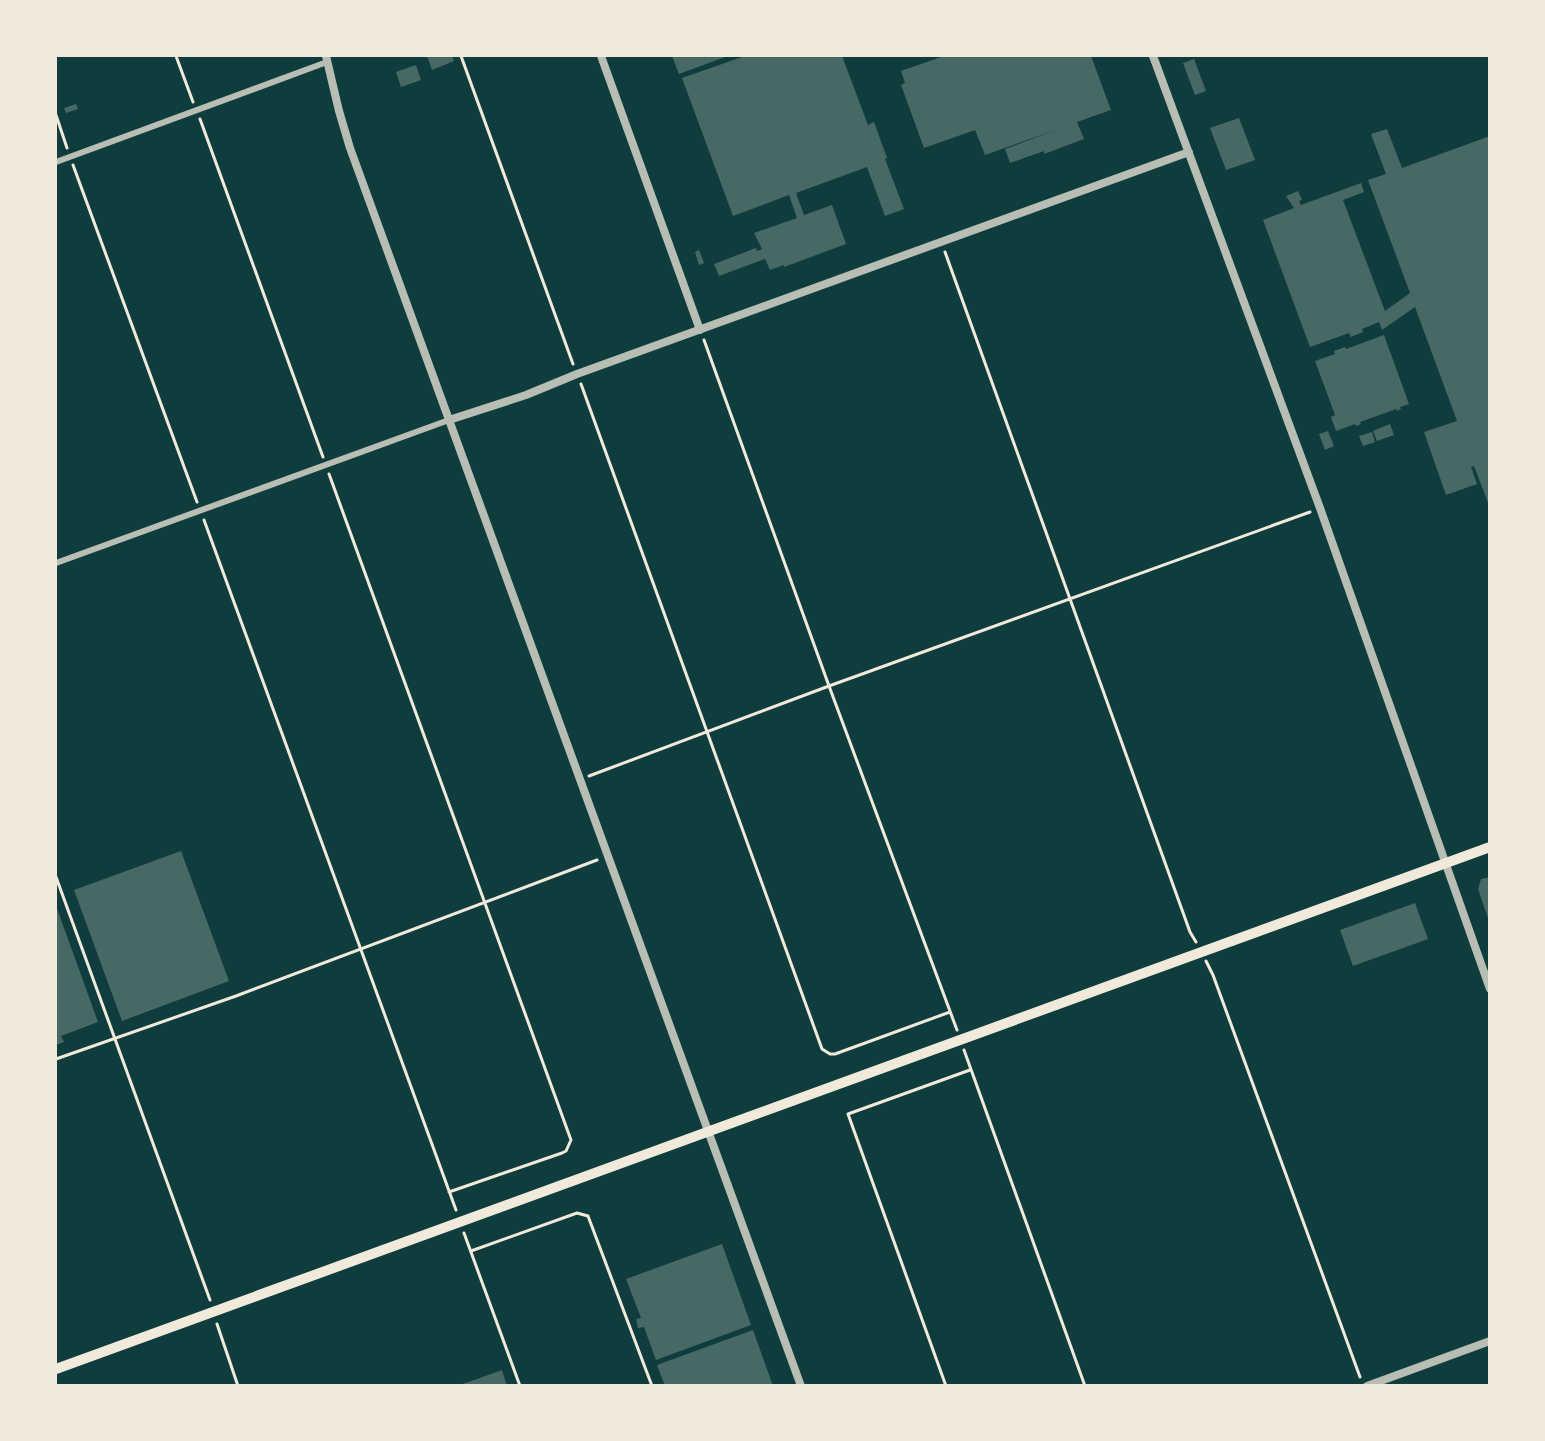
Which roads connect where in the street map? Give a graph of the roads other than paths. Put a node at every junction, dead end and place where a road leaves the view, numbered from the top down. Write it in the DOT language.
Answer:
graph roads {
  1 [pos="602,56"];
  2 [pos="1153,56"];
  3 [pos="327,59"];
  4 [pos="1188,152"];
  5 [pos="56,162"];
  6 [pos="700,330"];
  7 [pos="448,420"];
  8 [pos="56,563"];
  9 [pos="1490,847"];
  10 [pos="1444,864"];
  11 [pos="1490,989"];
  12 [pos="708,1131"];
  13 [pos="1490,1341"];
  14 [pos="56,1369"];
  15 [pos="801,1386"];
  16 [pos="1365,1386"];
  1 -- 6 [label="street"];
  2 -- 4 [label="street"];
  3 -- 5 [label="street"];
  3 -- 7 [label="street"];
  4 -- 6 [label="street"];
  4 -- 10 [label="street"];
  6 -- 7 [label="street"];
  7 -- 8 [label="street"];
  7 -- 12 [label="street"];
  9 -- 10 [label="main road"];
  10 -- 11 [label="street"];
  10 -- 12 [label="main road"];
  12 -- 14 [label="main road"];
  12 -- 15 [label="street"];
  13 -- 16 [label="street"];
}
